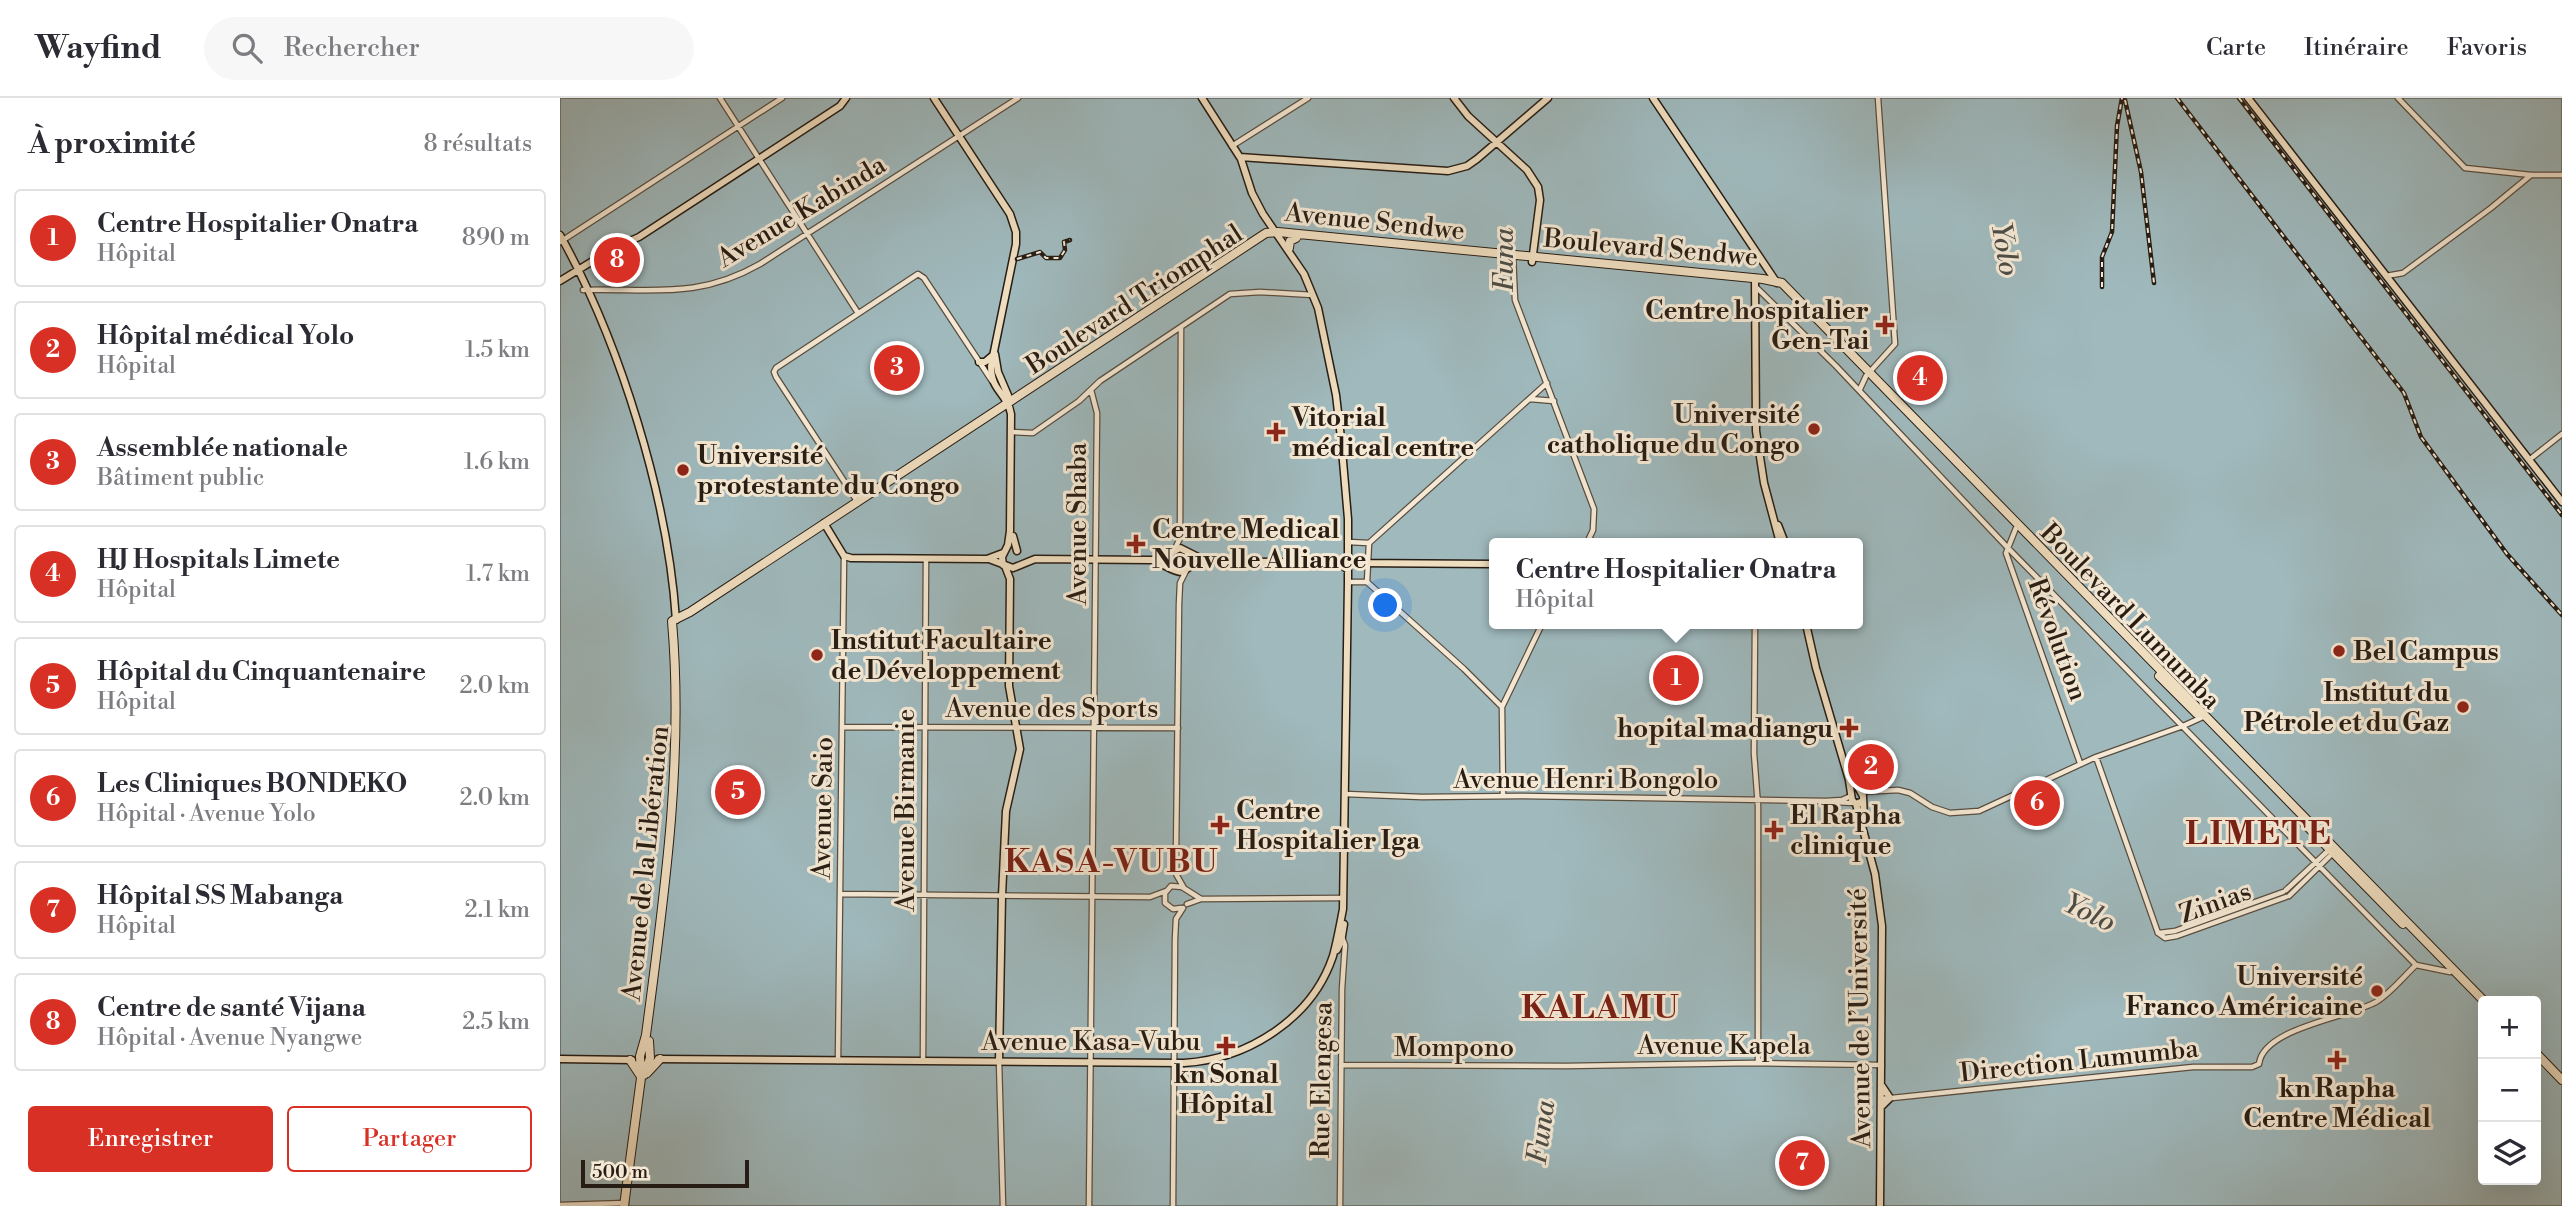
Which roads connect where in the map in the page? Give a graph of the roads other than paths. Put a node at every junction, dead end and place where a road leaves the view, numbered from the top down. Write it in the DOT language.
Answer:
graph roads {
  1 [pos="720,98"];
  2 [pos="782,98"];
  3 [pos="846,98"];
  4 [pos="936,98"];
  5 [pos="1018,98"];
  6 [pos="1202,98"];
  7 [pos="1307,98"];
  8 [pos="1454,98"];
  9 [pos="1548,98"];
  10 [pos="1655,98"];
  11 [pos="1878,98"];
  12 [pos="2248,98"];
  13 [pos="2398,98"];
  14 [pos="1663,110"];
  15 [pos="738,127"];
  16 [pos="960,137"];
  17 [pos="1496,143"];
  18 [pos="1233,146"];
  19 [pos="1240,157"];
  20 [pos="759,158"];
  21 [pos="2528,174"];
  22 [pos="2562,175"];
  23 [pos="1265,216"];
  24 [pos="807,234"];
  25 [pos="1273,234"];
  26 [pos="1296,238"];
  27 [pos="561,240"];
  28 [pos="1395,245"];
  29 [pos="1289,250"];
  30 [pos="1517,258"];
  31 [pos="1533,260"];
  32 [pos="1768,268"];
  33 [pos="577,271"];
  34 [pos="2403,273"];
  35 [pos="2386,276"];
  36 [pos="560,281"];
  37 [pos="1767,282"];
  38 [pos="1309,284"];
  39 [pos="2397,289"];
  40 [pos="585,290"];
  41 [pos="1295,293"];
  42 [pos="1314,295"];
  43 [pos="858,313"];
  44 [pos="1181,327"];
  45 [pos="995,344"];
  46 [pos="992,356"];
  47 [pos="981,364"];
  48 [pos="991,372"];
  49 [pos="1867,374"];
  50 [pos="1001,380"];
  51 [pos="1547,383"];
  52 [pos="993,384"];
  53 [pos="1091,390"];
  54 [pos="1859,390"];
  55 [pos="1549,393"];
  56 [pos="1532,397"];
  57 [pos="1539,400"];
  58 [pos="1009,401"];
  59 [pos="1554,401"];
  60 [pos="1911,418"];
  61 [pos="1012,432"];
  62 [pos="2562,434"];
  63 [pos="2529,460"];
  64 [pos="2562,502"];
  65 [pos="859,503"];
  66 [pos="825,525"];
  67 [pos="2016,528"];
  68 [pos="1011,531"];
  69 [pos="1590,538"];
  70 [pos="1779,538"];
  71 [pos="1180,540"];
  72 [pos="1348,542"];
  73 [pos="1369,543"];
  74 [pos="2007,547"];
  75 [pos="1018,551"];
  76 [pos="1004,552"];
  77 [pos="1172,552"];
  78 [pos="1189,552"];
  79 [pos="844,555"];
  80 [pos="926,559"];
  81 [pos="989,559"];
  82 [pos="1035,559"];
  83 [pos="1096,560"];
  84 [pos="1153,560"];
  85 [pos="1206,561"];
  86 [pos="1347,563"];
  87 [pos="1369,563"];
  88 [pos="1489,564"];
  89 [pos="1004,565"];
  90 [pos="1019,565"];
  91 [pos="1189,568"];
  92 [pos="1172,569"];
  93 [pos="1010,579"];
  94 [pos="1348,582"];
  95 [pos="1367,582"];
  96 [pos="1180,583"];
  97 [pos="675,609"];
  98 [pos="689,615"];
  99 [pos="675,624"];
  100 [pos="1540,629"];
  101 [pos="1755,629"];
  102 [pos="1807,629"];
  103 [pos="1502,707"];
  104 [pos="2203,716"];
  105 [pos="2183,726"];
  106 [pos="842,727"];
  107 [pos="926,727"];
  108 [pos="1017,728"];
  109 [pos="1094,728"];
  110 [pos="1178,728"];
  111 [pos="2096,757"];
  112 [pos="1843,761"];
  113 [pos="2080,763"];
  114 [pos="1345,794"];
  115 [pos="1852,795"];
  116 [pos="1503,796"];
  117 [pos="1758,799"];
  118 [pos="1860,799"];
  119 [pos="1826,801"];
  120 [pos="2333,849"];
  121 [pos="2318,865"];
  122 [pos="1177,874"];
  123 [pos="1185,889"];
  124 [pos="1167,890"];
  125 [pos="840,894"];
  126 [pos="924,896"];
  127 [pos="1002,896"];
  128 [pos="1150,897"];
  129 [pos="1092,898"];
  130 [pos="1343,898"];
  131 [pos="1201,899"];
  132 [pos="1166,904"];
  133 [pos="1185,906"];
  134 [pos="1343,909"];
  135 [pos="1176,919"];
  136 [pos="1341,945"];
  137 [pos="2416,965"];
  138 [pos="2450,972"];
  139 [pos="2478,998"];
  140 [pos="2478,998"];
  141 [pos="646,1042"];
  142 [pos="642,1057"];
  143 [pos="662,1058"];
  144 [pos="2541,1058"];
  145 [pos="560,1059"];
  146 [pos="838,1061"];
  147 [pos="923,1061"];
  148 [pos="999,1061"];
  149 [pos="1090,1062"];
  150 [pos="1175,1063"];
  151 [pos="1758,1063"];
  152 [pos="1341,1065"];
  153 [pos="1882,1065"];
  154 [pos="1566,1066"];
  155 [pos="2541,1066"];
  156 [pos="642,1078"];
  157 [pos="2562,1080"];
  158 [pos="1882,1084"];
  159 [pos="2562,1088"];
  160 [pos="1890,1098"];
  161 [pos="1882,1099"];
  162 [pos="1881,1107"];
  163 [pos="626,1204"];
  164 [pos="560,1205"];
  165 [pos="1003,1206"];
  166 [pos="1089,1206"];
  167 [pos="1173,1206"];
  168 [pos="1340,1206"];
  169 [pos="1880,1206"];
  1 -- 15 [label="street"];
  2 -- 15 [label="street"];
  3 -- 20 [label="main road"];
  4 -- 16 [label="main road"];
  5 -- 16 [label="street, Avenue Kabinda"];
  6 -- 18 [label="main road"];
  7 -- 18 [label="street"];
  8 -- 17 [label="main road"];
  9 -- 17 [label="main road"];
  10 -- 14 [label="main road, Boulevard Lumumba"];
  11 -- 49 [label="street"];
  12 -- 35 [label="main road"];
  13 -- 21 [label="street"];
  14 -- 32 [label="main road, Boulevard Lumumba"];
  14 -- 37 [label="main road, Boulevard Lumumba"];
  15 -- 20 [label="street"];
  15 -- 27 [label="street"];
  16 -- 24 [label="street, Avenue Kabinda"];
  16 -- 45 [label="main road"];
  17 -- 19 [label="main road"];
  17 -- 31 [label="main road"];
  18 -- 19 [label="main road"];
  19 -- 23 [label="main road"];
  20 -- 24 [label="street"];
  20 -- 33 [label="main road"];
  21 -- 22 [label="street"];
  21 -- 34 [label="street"];
  23 -- 25 [label="highway"];
  24 -- 40 [label="street, Avenue Kabinda"];
  24 -- 43 [label="street"];
  25 -- 26 [label="highway, Avenue Sendwe"];
  25 -- 28 [label="highway, Avenue Sendwe"];
  25 -- 29 [label="main road, Avenue Kasa-Vubu"];
  25 -- 58 [label="highway, Boulevard Triomphal"];
  25 -- 58 [label="highway, Boulevard Triomphal"];
  26 -- 28 [label="highway, Avenue Sendwe"];
  26 -- 29 [label="highway"];
  27 -- 33 [label="main road, Avenue de la Libération"];
  28 -- 30 [label="highway, Avenue Sendwe"];
  29 -- 38 [label="main road, Avenue Kasa-Vubu"];
  30 -- 31 [label="highway, Boulevard Sendwe"];
  30 -- 51 [label="street"];
  31 -- 37 [label="highway, Boulevard Sendwe"];
  32 -- 37 [label="highway"];
  33 -- 36 [label="main road"];
  33 -- 40 [label="main road, Avenue de la Libération"];
  34 -- 35 [label="street"];
  34 -- 39 [label="street"];
  35 -- 39 [label="main road"];
  37 -- 49 [label="highway, Boulevard Lumumba"];
  37 -- 54 [label="street"];
  37 -- 70 [label="main road"];
  38 -- 41 [label="street"];
  38 -- 42 [label="main road, Avenue Kasa-Vubu"];
  39 -- 63 [label="main road"];
  40 -- 97 [label="main road, Avenue de la Libération"];
  40 -- 99 [label="main road, Avenue de la Libération"];
  41 -- 42 [label="street"];
  41 -- 44 [label="street"];
  42 -- 72 [label="main road, Avenue Kasa-Vubu"];
  43 -- 47 [label="street"];
  43 -- 65 [label="street"];
  44 -- 53 [label="street"];
  44 -- 71 [label="street"];
  45 -- 46 [label="main road"];
  45 -- 50 [label="main road"];
  46 -- 47 [label="main road"];
  46 -- 48 [label="main road"];
  47 -- 48 [label="street"];
  47 -- 52 [label="street"];
  48 -- 50 [label="street"];
  48 -- 52 [label="main road"];
  49 -- 54 [label="street"];
  49 -- 60 [label="highway, Boulevard Lumumba"];
  50 -- 52 [label="main road"];
  50 -- 58 [label="main road"];
  51 -- 55 [label="street"];
  51 -- 56 [label="street"];
  52 -- 58 [label="main road"];
  53 -- 61 [label="street"];
  53 -- 83 [label="street, Avenue Shaba"];
  54 -- 74 [label="street"];
  55 -- 56 [label="street"];
  55 -- 57 [label="street"];
  55 -- 59 [label="street"];
  56 -- 57 [label="street"];
  56 -- 73 [label="street"];
  57 -- 59 [label="street"];
  58 -- 61 [label="main road"];
  58 -- 65 [label="highway, Boulevard Triomphal"];
  59 -- 69 [label="street"];
  60 -- 67 [label="highway, Boulevard Lumumba"];
  60 -- 104 [label="highway, Boulevard Lumumba"];
  61 -- 68 [label="main road"];
  62 -- 63 [label="street"];
  63 -- 64 [label="main road"];
  65 -- 66 [label="highway, Boulevard Triomphal"];
  66 -- 79 [label="main road"];
  66 -- 98 [label="highway, Boulevard Triomphal"];
  67 -- 74 [label="street"];
  67 -- 104 [label="highway, Boulevard Lumumba"];
  68 -- 75 [label="main road"];
  68 -- 76 [label="main road"];
  71 -- 77 [label="street"];
  71 -- 78 [label="street"];
  72 -- 73 [label="street"];
  72 -- 86 [label="main road, Avenue Kasa-Vubu"];
  73 -- 87 [label="street"];
  74 -- 105 [label="street"];
  74 -- 113 [label="street, Révolution"];
  75 -- 76 [label="main road"];
  75 -- 82 [label="main road"];
  75 -- 90 [label="main road"];
  76 -- 81 [label="main road"];
  76 -- 89 [label="main road"];
  77 -- 78 [label="main road"];
  77 -- 84 [label="main road"];
  77 -- 92 [label="main road"];
  78 -- 85 [label="main road"];
  78 -- 91 [label="main road"];
  79 -- 80 [label="main road"];
  79 -- 106 [label="street, Avenue Saio"];
  80 -- 81 [label="main road"];
  80 -- 107 [label="street, Avenue Birmanie"];
  81 -- 89 [label="main road"];
  82 -- 83 [label="main road"];
  82 -- 90 [label="main road"];
  83 -- 84 [label="main road"];
  83 -- 109 [label="street, Avenue Shaba"];
  84 -- 92 [label="main road"];
  85 -- 86 [label="main road"];
  85 -- 91 [label="main road"];
  86 -- 87 [label="main road"];
  86 -- 94 [label="main road, Avenue Kasa-Vubu"];
  87 -- 88 [label="main road"];
  87 -- 95 [label="street"];
  89 -- 90 [label="main road"];
  89 -- 93 [label="main road"];
  90 -- 93 [label="main road"];
  91 -- 92 [label="main road"];
  91 -- 96 [label="street"];
  92 -- 96 [label="street"];
  93 -- 108 [label="main road"];
  94 -- 95 [label="street"];
  94 -- 114 [label="main road, Avenue Kasa-Vubu"];
  95 -- 103 [label="street"];
  96 -- 110 [label="street"];
  97 -- 98 [label="highway"];
  97 -- 99 [label="main road, Avenue de la Libération"];
  98 -- 99 [label="highway, Boulevard Triomphal"];
  99 -- 141 [label="highway, Avenue de la Libération"];
  100 -- 103 [label="street"];
  101 -- 117 [label="street"];
  102 -- 112 [label="main road, Avenue de l’Université"];
  103 -- 116 [label="street"];
  104 -- 105 [label="street"];
  104 -- 120 [label="highway, Boulevard Lumumba"];
  105 -- 111 [label="street"];
  105 -- 121 [label="street"];
  106 -- 107 [label="street, Avenue des Sports"];
  106 -- 125 [label="street, Avenue Saio"];
  107 -- 108 [label="street, Avenue des Sports"];
  107 -- 126 [label="street, Avenue Birmanie"];
  108 -- 109 [label="street, Avenue des Sports"];
  108 -- 127 [label="main road"];
  109 -- 110 [label="street, Avenue des Sports"];
  109 -- 129 [label="street, Avenue Shaba"];
  110 -- 122 [label="street"];
  111 -- 113 [label="street"];
  111 -- 121 [label="street, Zinias"];
  112 -- 115 [label="main road, Avenue de l’Université"];
  112 -- 118 [label="main road, Avenue de l’Université"];
  113 -- 118 [label="street"];
  114 -- 116 [label="street, Avenue Henri Bongolo"];
  114 -- 130 [label="main road, Avenue Kasa-Vubu"];
  115 -- 118 [label="main road"];
  115 -- 119 [label="street"];
  116 -- 117 [label="street, Avenue Henri Bongolo"];
  117 -- 119 [label="street, Avenue Henri Bongolo"];
  117 -- 151 [label="street"];
  118 -- 119 [label="street"];
  118 -- 153 [label="main road, Avenue de l’Université"];
  120 -- 121 [label="street"];
  120 -- 138 [label="highway, Boulevard Lumumba"];
  120 -- 139 [label="highway, Boulevard Lumumba"];
  121 -- 137 [label="street"];
  122 -- 123 [label="street"];
  122 -- 124 [label="street"];
  123 -- 124 [label="street"];
  123 -- 131 [label="street"];
  123 -- 133 [label="street"];
  124 -- 128 [label="street"];
  124 -- 132 [label="street"];
  125 -- 126 [label="street"];
  125 -- 146 [label="street, Avenue Saio"];
  126 -- 127 [label="street"];
  126 -- 147 [label="street, Avenue Birmanie"];
  127 -- 129 [label="street"];
  127 -- 148 [label="main road"];
  128 -- 129 [label="street"];
  128 -- 132 [label="street"];
  129 -- 149 [label="street, Avenue Shaba"];
  130 -- 131 [label="street"];
  130 -- 134 [label="main road, Avenue Kasa-Vubu"];
  131 -- 133 [label="street"];
  132 -- 133 [label="street"];
  132 -- 135 [label="street"];
  133 -- 135 [label="street"];
  134 -- 136 [label="main road, Avenue Kasa-Vubu"];
  134 -- 136 [label="main road"];
  135 -- 150 [label="street"];
  136 -- 150 [label="main road, Avenue Kasa-Vubu"];
  136 -- 152 [label="street, Rue Elengesa"];
  137 -- 138 [label="street"];
  137 -- 160 [label="street, Direction Lumumba"];
  138 -- 140 [label="highway, Boulevard Lumumba"];
  141 -- 142 [label="highway, Avenue de la Libération"];
  141 -- 143 [label="highway"];
  142 -- 143 [label="main road, Avenue Kasa-Vubu"];
  142 -- 145 [label="main road"];
  142 -- 156 [label="highway, Avenue de la Libération"];
  143 -- 146 [label="main road, Avenue Kasa-Vubu"];
  143 -- 156 [label="highway"];
  144 -- 157 [label="highway"];
  146 -- 147 [label="main road, Avenue Kasa-Vubu"];
  147 -- 148 [label="main road, Avenue Kasa-Vubu"];
  148 -- 149 [label="main road, Avenue Kasa-Vubu"];
  148 -- 165 [label="street"];
  149 -- 150 [label="main road, Avenue Kasa-Vubu"];
  149 -- 166 [label="street, Avenue Shaba"];
  150 -- 167 [label="street"];
  151 -- 153 [label="street, Avenue Kapela"];
  151 -- 154 [label="street, Avenue Kapela"];
  152 -- 154 [label="street, Mompono"];
  152 -- 168 [label="street, Rue Elengesa"];
  153 -- 158 [label="main road, Avenue de l’Université"];
  155 -- 159 [label="highway"];
  156 -- 163 [label="highway, Avenue de la Libération"];
  158 -- 160 [label="main road"];
  158 -- 161 [label="main road, Avenue de l’Université"];
  160 -- 161 [label="street, Direction Lumumba"];
  160 -- 162 [label="main road"];
  161 -- 162 [label="main road, Avenue de l’Université"];
  162 -- 169 [label="main road, Avenue de l’Université"];
  163 -- 164 [label="street"];
}
